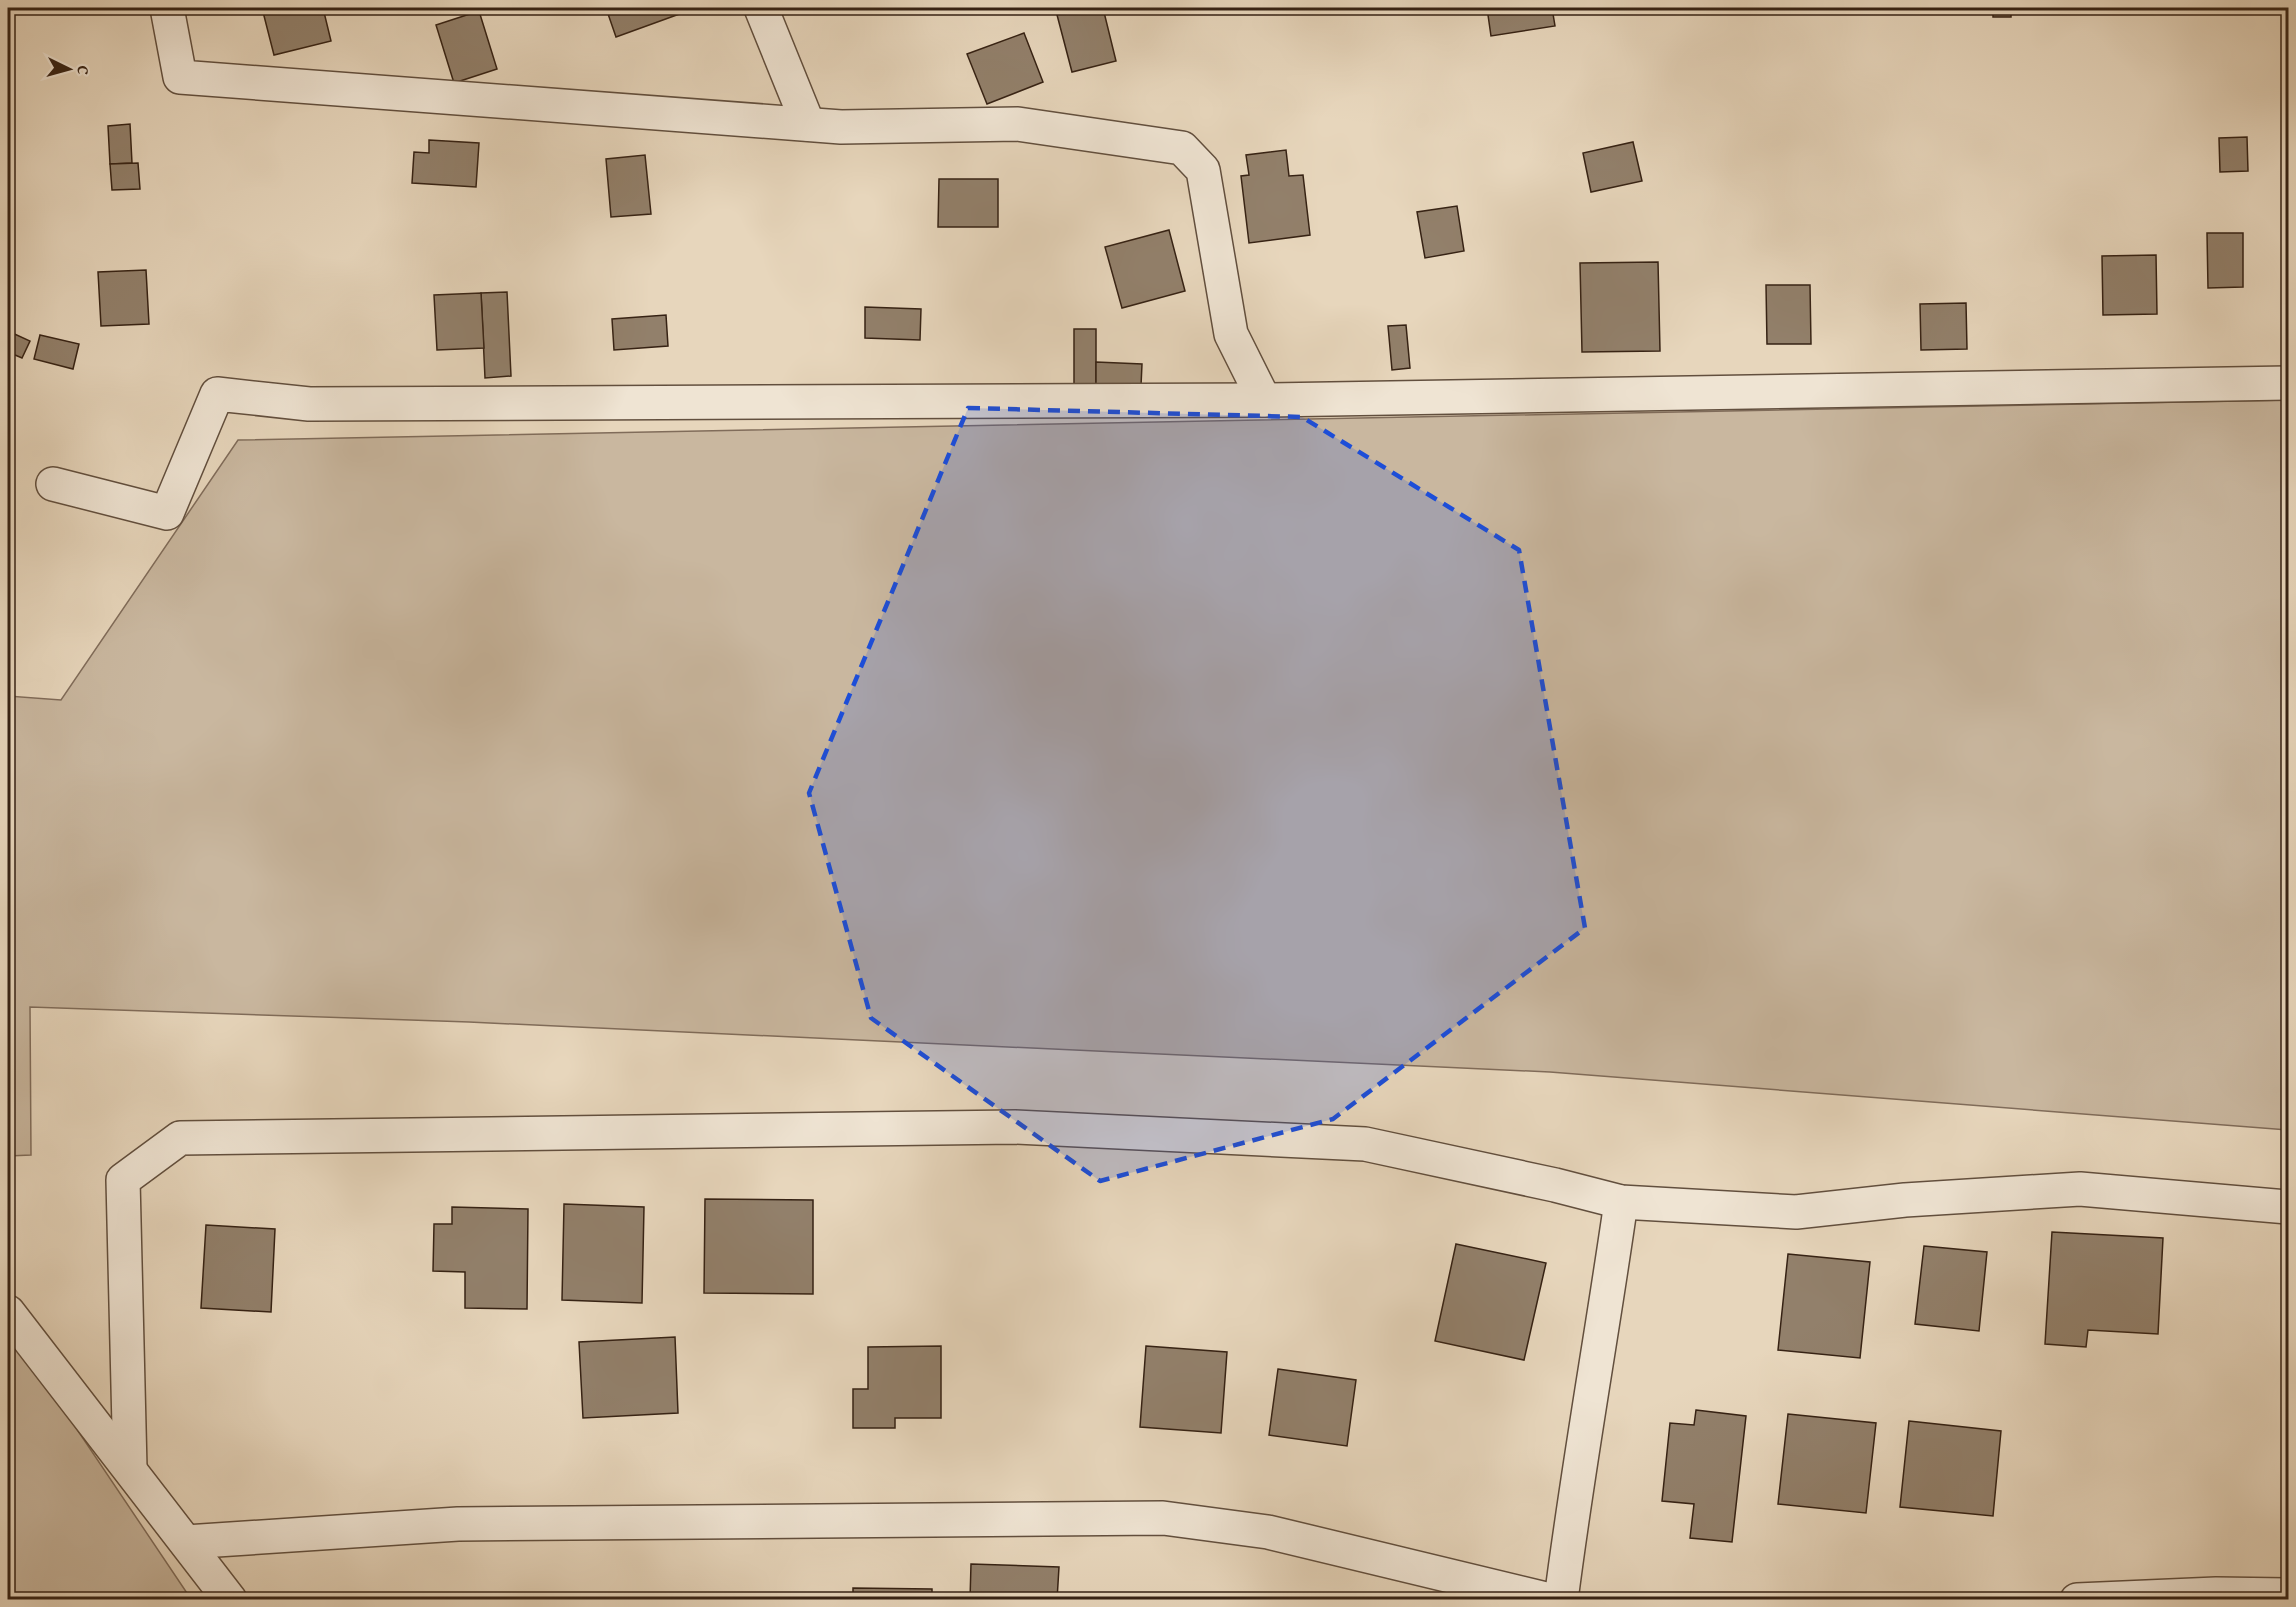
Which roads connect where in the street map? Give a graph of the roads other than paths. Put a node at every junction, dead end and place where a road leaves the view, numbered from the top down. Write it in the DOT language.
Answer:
graph roads {
  1 [pos="167,8"];
  2 [pos="761,8"];
  3 [pos="808,124"];
  4 [pos="2289,382"];
  5 [pos="1264,400"];
  6 [pos="53,484"];
  7 [pos="1621,1202"];
  8 [pos="2289,1207"];
  9 [pos="8,1312"];
  10 [pos="130,1468"];
  11 [pos="186,1542"];
  12 [pos="2289,1595"];
  13 [pos="230,1599"];
  14 [pos="1550,1599"];
  15 [pos="1561,1599"];
  16 [pos="2077,1599"];
  1 -- 3 [label="street"];
  2 -- 3 [label="street"];
  3 -- 5 [label="street"];
  4 -- 5 [label="street"];
  5 -- 6 [label="street"];
  7 -- 8 [label="street"];
  7 -- 10 [label="street"];
  7 -- 15 [label="street"];
  9 -- 10 [label="street"];
  10 -- 11 [label="street"];
  11 -- 13 [label="street"];
  11 -- 14 [label="street"];
  12 -- 16 [label="street"];
}
